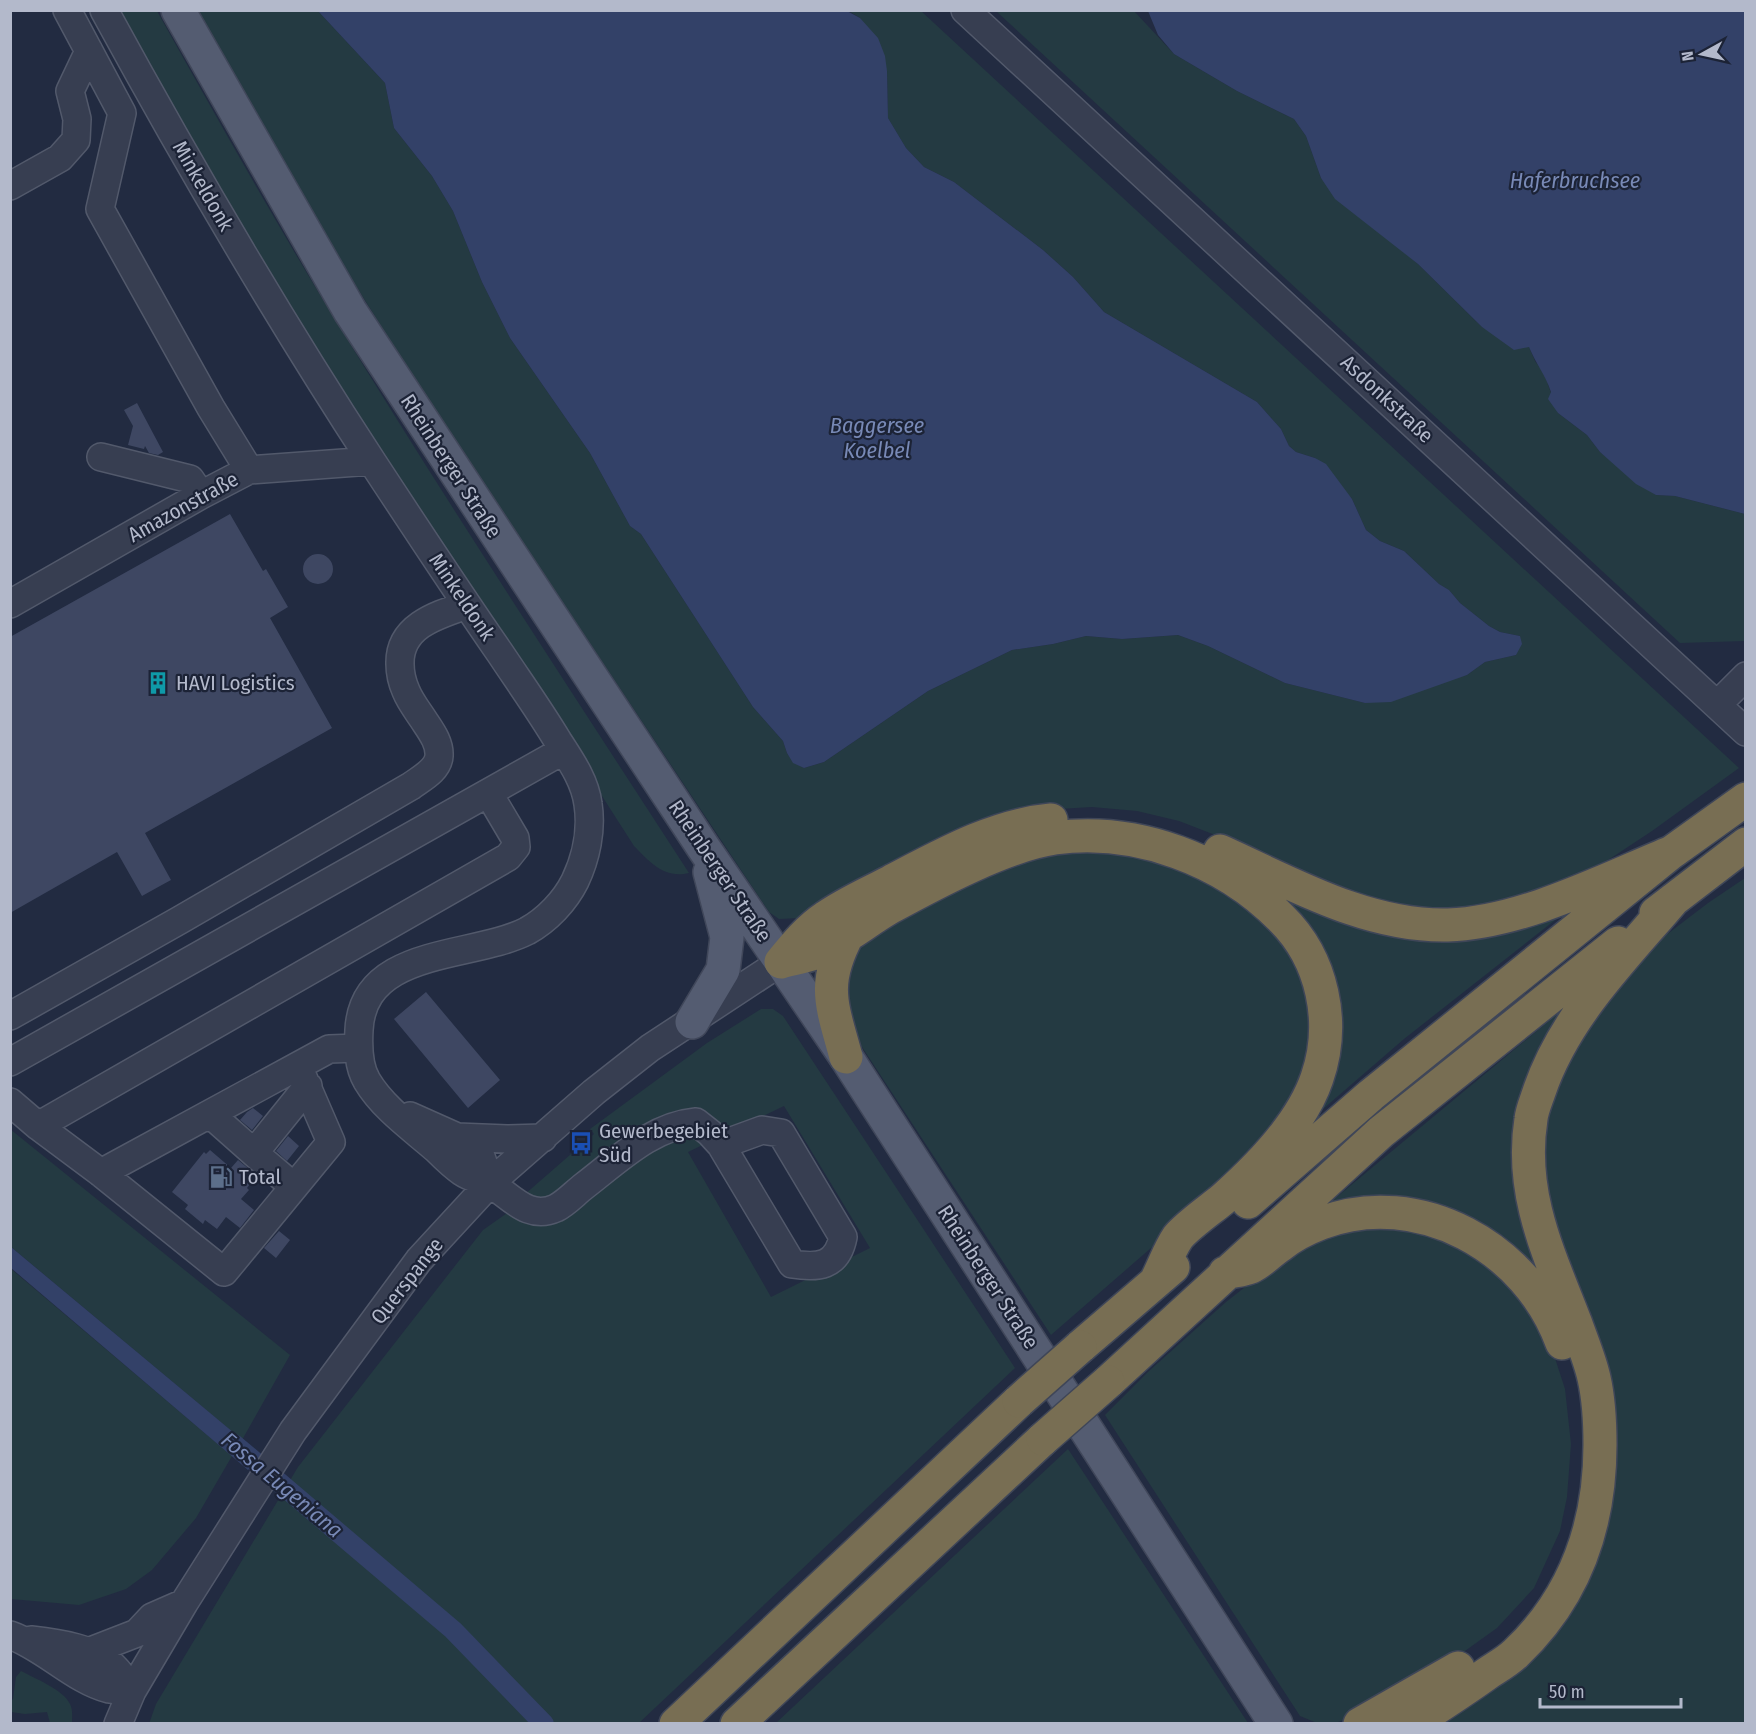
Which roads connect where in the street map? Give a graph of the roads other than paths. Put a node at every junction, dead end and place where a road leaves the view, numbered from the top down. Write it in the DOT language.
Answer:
graph roads {
  1 [pos="67,10"];
  2 [pos="104,10"];
  3 [pos="178,10"];
  4 [pos="965,10"];
  5 [pos="90,51"];
  6 [pos="10,186"];
  7 [pos="101,457"];
  8 [pos="371,460"];
  9 [pos="249,470"];
  10 [pos="201,495"];
  11 [pos="10,604"];
  12 [pos="467,605"];
  13 [pos="1746,676"];
  14 [pos="1717,705"];
  15 [pos="1746,732"];
  16 [pos="564,750"];
  17 [pos="489,794"];
  18 [pos="1746,799"];
  19 [pos="1746,844"];
  20 [pos="703,847"];
  21 [pos="1672,852"];
  22 [pos="1673,900"];
  23 [pos="848,934"];
  24 [pos="781,962"];
  25 [pos="13,1007"];
  26 [pos="692,1022"];
  27 [pos="358,1047"];
  28 [pos="846,1057"];
  29 [pos="10,1062"];
  30 [pos="303,1076"];
  31 [pos="10,1102"];
  32 [pos="387,1106"];
  33 [pos="210,1114"];
  34 [pos="38,1126"];
  35 [pos="457,1137"];
  36 [pos="543,1138"];
  37 [pos="721,1145"];
  38 [pos="254,1153"];
  39 [pos="101,1173"];
  40 [pos="490,1184"];
  41 [pos="294,1187"];
  42 [pos="1225,1273"];
  43 [pos="1156,1281"];
  44 [pos="184,1603"];
  45 [pos="17,1637"];
  46 [pos="88,1652"];
  47 [pos="132,1691"];
  48 [pos="118,1724"];
  49 [pos="676,1724"];
  50 [pos="736,1724"];
  51 [pos="1276,1724"];
  52 [pos="1360,1724"];
  53 [pos="1412,1724"];
  1 -- 5 [label="street"];
  2 -- 8 [label="street, Minkeldonk"];
  3 -- 20 [label="main road, Rheinberger Straße"];
  4 -- 14 [label="street, Asdonkstraße"];
  5 -- 6 [label="street"];
  5 -- 9 [label="street"];
  7 -- 10 [label="street"];
  8 -- 9 [label="street, Amazonstraße"];
  8 -- 12 [label="street, Minkeldonk"];
  9 -- 10 [label="street, Amazonstraße"];
  10 -- 11 [label="street, Amazonstraße"];
  12 -- 16 [label="street, Minkeldonk"];
  12 -- 25 [label="street"];
  13 -- 14 [label="street"];
  14 -- 15 [label="street, Asdonkstraße"];
  16 -- 17 [label="street"];
  16 -- 27 [label="street, Minkeldonk"];
  17 -- 29 [label="street"];
  17 -- 34 [label="street"];
  18 -- 21 [label="highway"];
  19 -- 22 [label="highway"];
  20 -- 24 [label="main road, Rheinberger Straße"];
  20 -- 26 [label="main road"];
  21 -- 24 [label="highway"];
  21 -- 43 [label="highway"];
  22 -- 42 [label="highway"];
  22 -- 53 [label="highway"];
  23 -- 24 [label="highway"];
  23 -- 28 [label="highway"];
  23 -- 43 [label="highway"];
  24 -- 26 [label="street, Querspange"];
  24 -- 28 [label="main road, Rheinberger Straße"];
  26 -- 36 [label="street, Querspange"];
  27 -- 30 [label="street"];
  27 -- 32 [label="street, Minkeldonk"];
  28 -- 51 [label="main road, Rheinberger Straße"];
  30 -- 33 [label="street"];
  30 -- 38 [label="street"];
  30 -- 41 [label="street"];
  31 -- 34 [label="street"];
  32 -- 35 [label="street, Minkeldonk"];
  32 -- 40 [label="street, Minkeldonk"];
  33 -- 38 [label="street"];
  33 -- 39 [label="street"];
  34 -- 39 [label="street"];
  35 -- 36 [label="street"];
  35 -- 40 [label="street, Minkeldonk"];
  36 -- 40 [label="street, Querspange"];
  37 -- 37 [label="street"];
  37 -- 40 [label="street"];
  38 -- 41 [label="street"];
  39 -- 41 [label="street"];
  40 -- 44 [label="street, Querspange"];
  42 -- 50 [label="highway, bridge"];
  42 -- 52 [label="highway"];
  43 -- 49 [label="highway, bridge"];
  44 -- 46 [label="street"];
  44 -- 47 [label="street, Querspange"];
  45 -- 46 [label="street"];
  45 -- 47 [label="street"];
  46 -- 47 [label="street"];
  47 -- 48 [label="street, Querspange"];
}
